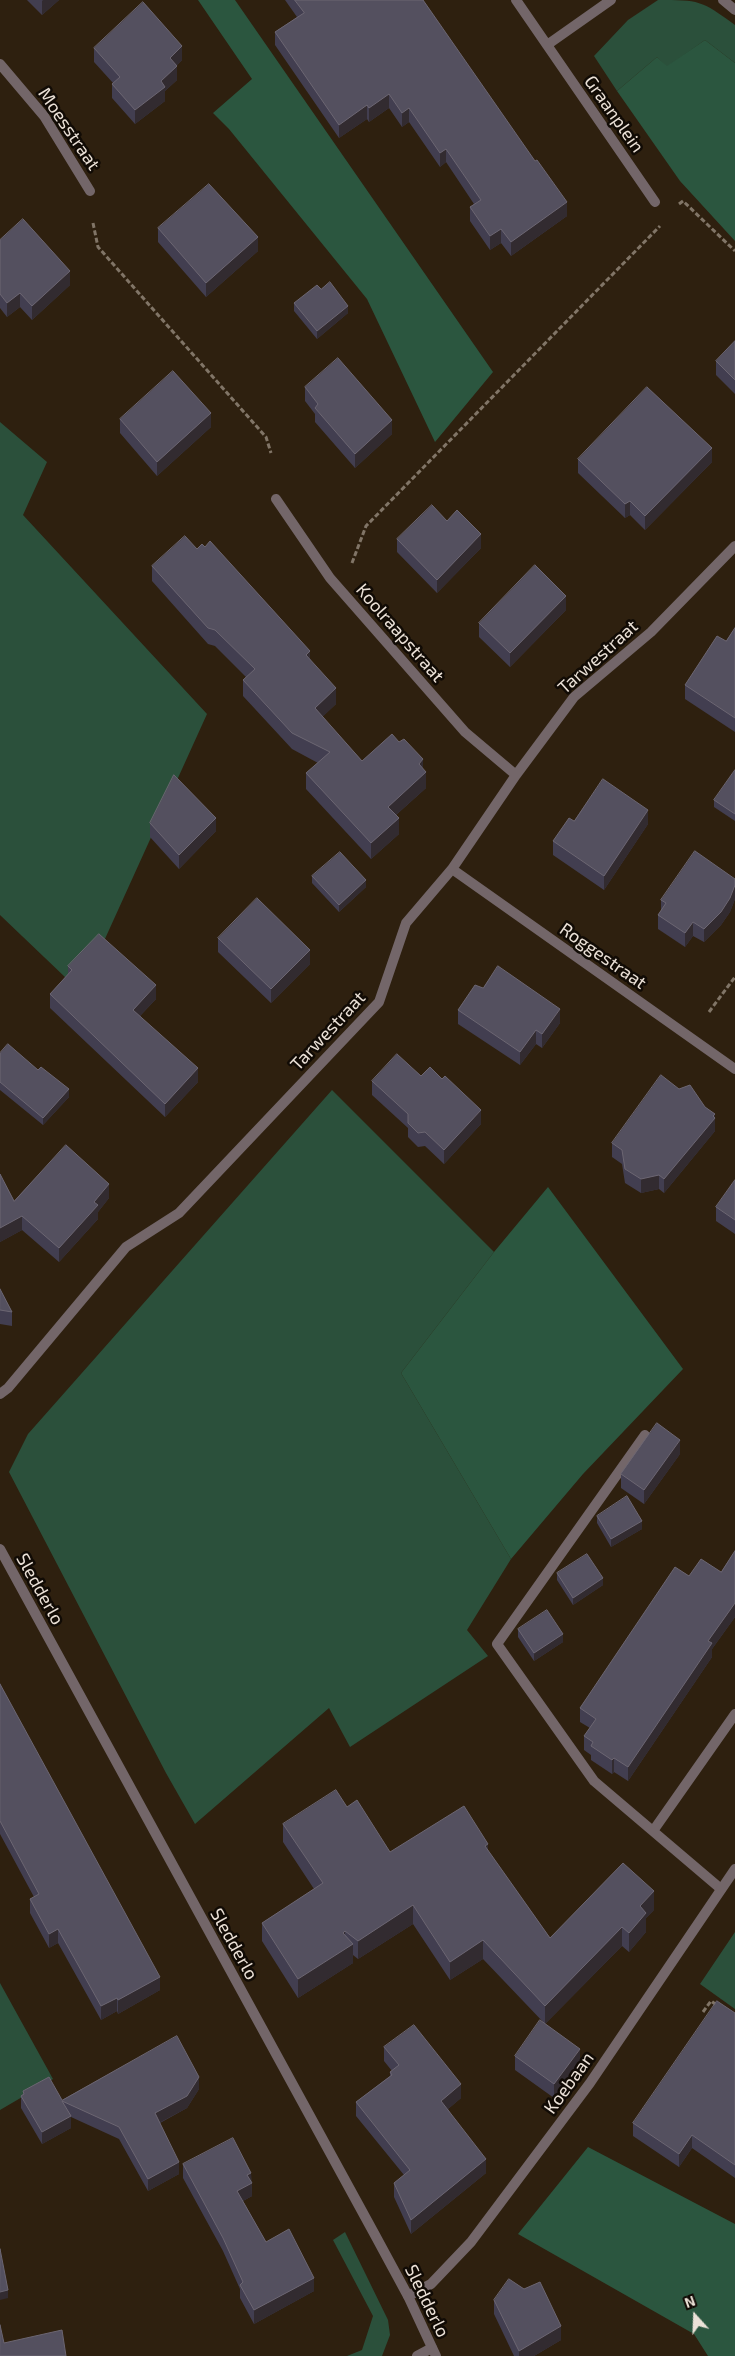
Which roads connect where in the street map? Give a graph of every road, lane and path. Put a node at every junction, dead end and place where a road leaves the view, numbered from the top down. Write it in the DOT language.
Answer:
graph roads {
  1 [pos="516,0"];
  2 [pos="611,0"];
  3 [pos="723,0"];
  4 [pos="735,10"];
  5 [pos="547,46"];
  6 [pos="0,64"];
  7 [pos="90,191"];
  8 [pos="655,202"];
  9 [pos="677,207"];
  10 [pos="93,223"];
  11 [pos="662,223"];
  12 [pos="735,251"];
  13 [pos="271,453"];
  14 [pos="276,499"];
  15 [pos="735,546"];
  16 [pos="352,563"];
  17 [pos="516,776"];
  18 [pos="452,869"];
  19 [pos="735,977"];
  20 [pos="709,1012"];
  21 [pos="735,1069"];
  22 [pos="0,1394"];
  23 [pos="644,1435"];
  24 [pos="0,1549"];
  25 [pos="735,1714"];
  26 [pos="653,1831"];
  27 [pos="735,1869"];
  28 [pos="721,1890"];
  29 [pos="719,2007"];
  30 [pos="703,2012"];
  31 [pos="408,2296"];
  32 [pos="434,2352"];
  33 [pos="417,2356"];
  1 -- 5 [label="street, Graanplein"];
  2 -- 5 [label="street"];
  3 -- 4 [label="street"];
  5 -- 8 [label="street, Graanplein"];
  6 -- 7 [label="street, Moesstraat"];
  9 -- 12 [label="path"];
  10 -- 13 [label="path"];
  11 -- 16 [label="path"];
  14 -- 17 [label="street, Koolraapstraat"];
  15 -- 17 [label="street, Tarwestraat"];
  17 -- 18 [label="street, Tarwestraat"];
  18 -- 21 [label="street, Roggestraat"];
  18 -- 22 [label="street, Tarwestraat"];
  19 -- 20 [label="path"];
  23 -- 26 [label="street"];
  24 -- 31 [label="street, Sledderlo"];
  25 -- 26 [label="street"];
  26 -- 28 [label="street"];
  27 -- 28 [label="street, Koebaan"];
  28 -- 31 [label="street, Koebaan"];
  29 -- 30 [label="path"];
  31 -- 32 [label="street, Sledderlo"];
  32 -- 33 [label="street"];
}
